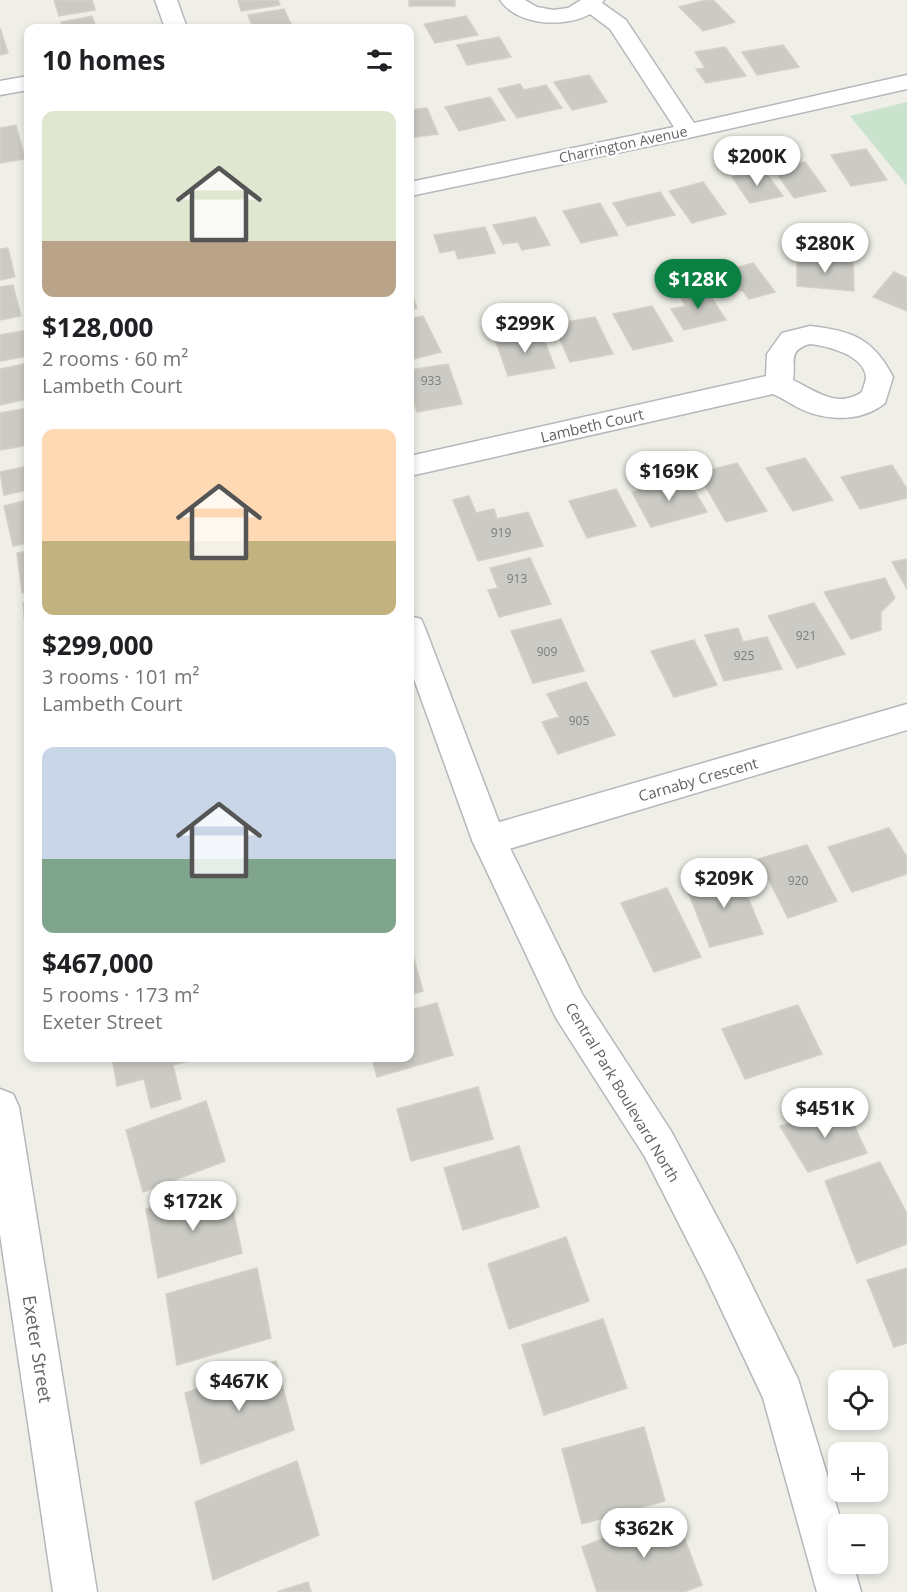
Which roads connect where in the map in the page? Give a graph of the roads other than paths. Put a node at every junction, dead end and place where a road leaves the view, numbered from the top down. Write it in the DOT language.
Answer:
graph roads {
  1 [pos="166,0"];
  2 [pos="511,0"];
  3 [pos="591,2"];
  4 [pos="175,24"];
  5 [pos="907,82"];
  6 [pos="24,84"];
  7 [pos="0,88"];
  8 [pos="688,131"];
  9 [pos="414,188"];
  10 [pos="774,384"];
  11 [pos="414,465"];
  12 [pos="414,639"];
  13 [pos="907,717"];
  14 [pos="489,840"];
  15 [pos="0,1107"];
  16 [pos="75,1592"];
  17 [pos="839,1592"];
  1 -- 4 [label="street"];
  2 -- 3 [label="street"];
  3 -- 8 [label="street"];
  5 -- 8 [label="street, Charrington Avenue"];
  6 -- 7 [label="street"];
  8 -- 9 [label="street, Charrington Avenue"];
  10 -- 11 [label="street, Lambeth Court"];
  12 -- 14 [label="street, Central Park Boulevard North"];
  13 -- 14 [label="street, Carnaby Crescent"];
  14 -- 17 [label="street, Central Park Boulevard North"];
  15 -- 16 [label="street, Exeter Street"];
}
